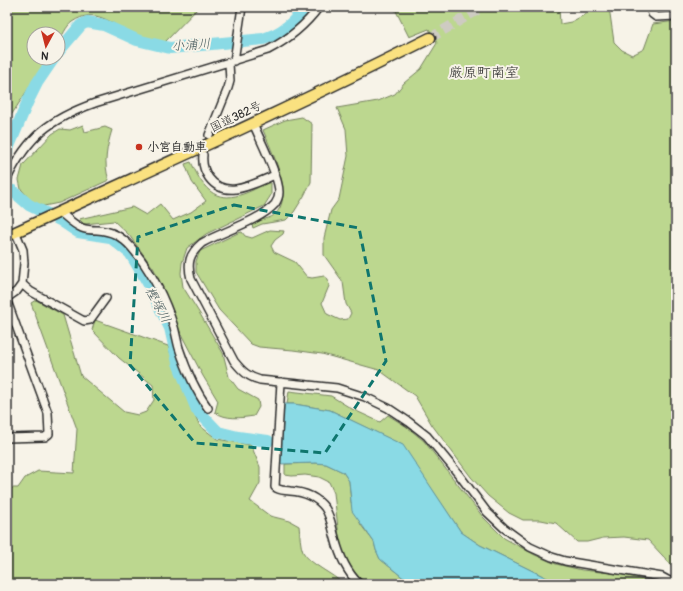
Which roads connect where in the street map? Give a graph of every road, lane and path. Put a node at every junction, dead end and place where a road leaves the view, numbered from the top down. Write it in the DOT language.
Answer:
graph roads {
  1 [pos="242,7"];
  2 [pos="319,7"];
  3 [pos="650,7"];
  4 [pos="676,16"];
  5 [pos="430,38"];
  6 [pos="232,62"];
  7 [pos="252,123"];
  8 [pos="209,135"];
  9 [pos="203,155"];
  10 [pos="275,175"];
  11 [pos="7,179"];
  12 [pos="58,213"];
  13 [pos="11,235"];
  14 [pos="22,284"];
  15 [pos="106,298"];
  16 [pos="7,299"];
  17 [pos="281,382"];
  18 [pos="208,408"];
  19 [pos="7,438"];
  20 [pos="359,584"];
  21 [pos="675,584"];
  1 -- 6 [label="street"];
  2 -- 6 [label="street"];
  3 -- 4 [label="street"];
  5 -- 7 [label="highway, 国道382号"];
  6 -- 8 [label="street"];
  6 -- 11 [label="street"];
  7 -- 10 [label="street"];
  7 -- 12 [label="highway, 国道382号"];
  9 -- 10 [label="street"];
  10 -- 17 [label="street"];
  12 -- 13 [label="highway, 国道382号"];
  12 -- 18 [label="street"];
  13 -- 14 [label="street"];
  14 -- 15 [label="street"];
  14 -- 16 [label="street"];
  16 -- 19 [label="street"];
  17 -- 20 [label="street"];
  17 -- 21 [label="street"];
}
